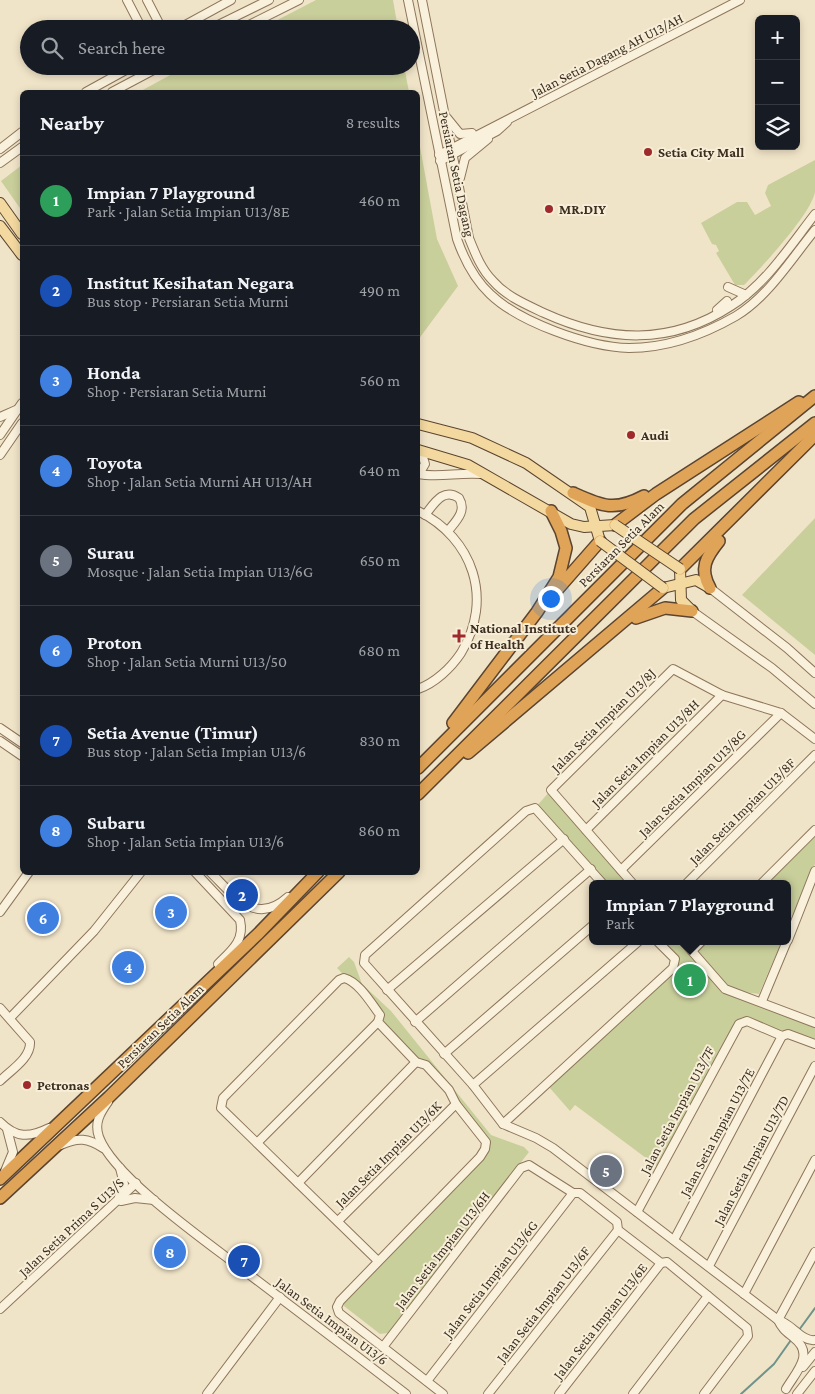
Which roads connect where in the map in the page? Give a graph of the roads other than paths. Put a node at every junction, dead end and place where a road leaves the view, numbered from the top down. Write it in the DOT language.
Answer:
graph roads {
  1 [pos="128,0"];
  2 [pos="146,0"];
  3 [pos="231,0"];
  4 [pos="270,0"];
  5 [pos="299,0"];
  6 [pos="408,0"];
  7 [pos="422,0"];
  8 [pos="740,0"];
  9 [pos="138,20"];
  10 [pos="157,20"];
  11 [pos="194,20"];
  12 [pos="229,20"];
  13 [pos="259,20"];
  14 [pos="412,20"];
  15 [pos="420,61"];
  16 [pos="117,75"];
  17 [pos="140,75"];
  18 [pos="90,90"];
  19 [pos="115,90"];
  20 [pos="445,116"];
  21 [pos="495,128"];
  22 [pos="20,134"];
  23 [pos="20,148"];
  24 [pos="0,149"];
  25 [pos="452,151"];
  26 [pos="439,158"];
  27 [pos="0,163"];
  28 [pos="459,182"];
  29 [pos="2,204"];
  30 [pos="815,214"];
  31 [pos="0,226"];
  32 [pos="815,230"];
  33 [pos="20,231"];
  34 [pos="20,252"];
  35 [pos="728,287"];
  36 [pos="746,295"];
  37 [pos="727,301"];
  38 [pos="708,319"];
  39 [pos="815,392"];
  40 [pos="815,396"];
  41 [pos="20,407"];
  42 [pos="20,407"];
  43 [pos="0,418"];
  44 [pos="815,423"];
  45 [pos="3,424"];
  46 [pos="420,424"];
  47 [pos="20,426"];
  48 [pos="16,432"];
  49 [pos="0,435"];
  50 [pos="815,435"];
  51 [pos="420,453"];
  52 [pos="420,454"];
  53 [pos="0,455"];
  54 [pos="702,464"];
  55 [pos="420,470"];
  56 [pos="420,472"];
  57 [pos="485,474"];
  58 [pos="573,493"];
  59 [pos="551,511"];
  60 [pos="420,512"];
  61 [pos="425,515"];
  62 [pos="615,524"];
  63 [pos="597,525"];
  64 [pos="724,528"];
  65 [pos="448,531"];
  66 [pos="600,541"];
  67 [pos="680,570"];
  68 [pos="680,585"];
  69 [pos="663,588"];
  70 [pos="710,588"];
  71 [pos="692,611"];
  72 [pos="537,612"];
  73 [pos="622,626"];
  74 [pos="815,673"];
  75 [pos="420,688"];
  76 [pos="722,695"];
  77 [pos="815,704"];
  78 [pos="781,713"];
  79 [pos="0,728"];
  80 [pos="12,736"];
  81 [pos="20,736"];
  82 [pos="815,739"];
  83 [pos="0,742"];
  84 [pos="20,742"];
  85 [pos="20,752"];
  86 [pos="815,755"];
  87 [pos="420,765"];
  88 [pos="420,765"];
  89 [pos="420,792"];
  90 [pos="420,792"];
  91 [pos="586,830"];
  92 [pos="815,830"];
  93 [pos="564,839"];
  94 [pos="591,869"];
  95 [pos="621,870"];
  96 [pos="815,871"];
  97 [pos="27,875"];
  98 [pos="139,875"];
  99 [pos="198,875"];
  100 [pos="213,875"];
  101 [pos="219,875"];
  102 [pos="314,875"];
  103 [pos="315,875"];
  104 [pos="336,875"];
  105 [pos="601,880"];
  106 [pos="630,880"];
  107 [pos="690,880"];
  108 [pos="765,880"];
  109 [pos="221,883"];
  110 [pos="0,912"];
  111 [pos="589,929"];
  112 [pos="791,931"];
  113 [pos="634,945"];
  114 [pos="661,945"];
  115 [pos="687,945"];
  116 [pos="698,945"];
  117 [pos="785,945"];
  118 [pos="692,951"];
  119 [pos="204,986"];
  120 [pos="387,990"];
  121 [pos="762,1001"];
  122 [pos="0,1008"];
  123 [pos="10,1018"];
  124 [pos="814,1021"];
  125 [pos="378,1022"];
  126 [pos="415,1022"];
  127 [pos="782,1036"];
  128 [pos="815,1044"];
  129 [pos="444,1054"];
  130 [pos="416,1062"];
  131 [pos="815,1066"];
  132 [pos="0,1080"];
  133 [pos="123,1083"];
  134 [pos="473,1085"];
  135 [pos="456,1104"];
  136 [pos="0,1122"];
  137 [pos="58,1124"];
  138 [pos="503,1124"];
  139 [pos="7,1129"];
  140 [pos="257,1143"];
  141 [pos="51,1150"];
  142 [pos="107,1150"];
  143 [pos="815,1160"];
  144 [pos="120,1166"];
  145 [pos="1,1177"];
  146 [pos="136,1183"];
  147 [pos="298,1183"];
  148 [pos="573,1193"];
  149 [pos="0,1198"];
  150 [pos="156,1200"];
  151 [pos="117,1202"];
  152 [pos="637,1212"];
  153 [pos="338,1221"];
  154 [pos="618,1230"];
  155 [pos="674,1240"];
  156 [pos="815,1252"];
  157 [pos="378,1261"];
  158 [pos="661,1263"];
  159 [pos="709,1266"];
  160 [pos="744,1294"];
  161 [pos="708,1296"];
  162 [pos="280,1297"];
  163 [pos="0,1309"];
  164 [pos="778,1320"];
  165 [pos="801,1338"];
  166 [pos="815,1340"];
  167 [pos="383,1347"];
  168 [pos="815,1352"];
  169 [pos="815,1371"];
  170 [pos="427,1381"];
  171 [pos="784,1392"];
  172 [pos="208,1394"];
  173 [pos="406,1394"];
  174 [pos="443,1394"];
  175 [pos="488,1394"];
  176 [pos="560,1394"];
  177 [pos="633,1394"];
  178 [pos="704,1394"];
  179 [pos="797,1394"];
  1 -- 9 [label="street"];
  2 -- 10 [label="street"];
  3 -- 11 [label="street"];
  4 -- 12 [label="street"];
  5 -- 13 [label="street"];
  6 -- 14 [label="street, Persiaran Setia Dagang"];
  7 -- 20 [label="street, Persiaran Setia Dagang"];
  8 -- 21 [label="street, Jalan Setia Dagang AH U13/AH"];
  15 -- 26 [label="street, Persiaran Setia Dagang"];
  16 -- 18 [label="street"];
  17 -- 19 [label="street"];
  20 -- 21 [label="street"];
  20 -- 25 [label="street, Persiaran Setia Dagang"];
  21 -- 25 [label="street, Jalan Setia Dagang AH U13/AH"];
  21 -- 28 [label="street"];
  22 -- 24 [label="street"];
  23 -- 27 [label="street"];
  25 -- 26 [label="street, Jalan Setia Dagang AH U13/AH"];
  25 -- 28 [label="street, Persiaran Setia Dagang"];
  26 -- 32 [label="street, Persiaran Setia Dagang"];
  28 -- 38 [label="street, Persiaran Setia Dagang"];
  29 -- 33 [label="main road"];
  30 -- 36 [label="street, Persiaran Setia Dagang"];
  31 -- 34 [label="main road"];
  35 -- 36 [label="street"];
  36 -- 38 [label="street, Persiaran Setia Dagang"];
  37 -- 38 [label="street"];
  39 -- 54 [label="highway"];
  40 -- 87 [label="highway, Persiaran Setia Alam"];
  41 -- 43 [label="street"];
  42 -- 45 [label="street"];
  44 -- 89 [label="highway"];
  45 -- 48 [label="street"];
  45 -- 49 [label="street"];
  46 -- 58 [label="main road"];
  47 -- 48 [label="street"];
  48 -- 53 [label="street"];
  50 -- 64 [label="highway"];
  51 -- 57 [label="main road"];
  52 -- 55 [label="street"];
  54 -- 58 [label="highway"];
  54 -- 62 [label="highway"];
  56 -- 57 [label="street"];
  57 -- 59 [label="main road"];
  58 -- 63 [label="main road"];
  59 -- 63 [label="main road"];
  59 -- 72 [label="highway"];
  60 -- 61 [label="street"];
  61 -- 65 [label="street"];
  61 -- 65 [label="street"];
  62 -- 63 [label="main road"];
  62 -- 67 [label="main road, bridge"];
  63 -- 66 [label="main road"];
  64 -- 67 [label="highway"];
  64 -- 70 [label="highway"];
  65 -- 75 [label="street"];
  66 -- 69 [label="main road, bridge"];
  66 -- 72 [label="highway"];
  67 -- 68 [label="main road"];
  68 -- 69 [label="main road"];
  68 -- 70 [label="main road"];
  68 -- 71 [label="main road"];
  69 -- 73 [label="highway"];
  70 -- 74 [label="street"];
  71 -- 73 [label="highway"];
  71 -- 77 [label="street"];
  72 -- 88 [label="highway"];
  73 -- 90 [label="highway"];
  76 -- 78 [label="street"];
  76 -- 91 [label="street, Jalan Setia Impian U13/8H"];
  76 -- 91 [label="street, Jalan Setia Impian U13/8J"];
  78 -- 82 [label="street"];
  78 -- 95 [label="street, Jalan Setia Impian U13/8G"];
  79 -- 80 [label="street"];
  80 -- 81 [label="street"];
  80 -- 84 [label="street"];
  83 -- 85 [label="street"];
  86 -- 107 [label="street, Jalan Setia Impian U13/8F"];
  91 -- 95 [label="street"];
  92 -- 108 [label="street"];
  93 -- 94 [label="street"];
  93 -- 120 [label="street"];
  93 -- 120 [label="street"];
  94 -- 105 [label="street"];
  94 -- 126 [label="street"];
  95 -- 106 [label="street"];
  96 -- 112 [label="street"];
  97 -- 110 [label="street"];
  98 -- 123 [label="street"];
  99 -- 119 [label="street"];
  100 -- 109 [label="street"];
  101 -- 109 [label="street"];
  102 -- 109 [label="street"];
  103 -- 119 [label="highway, Persiaran Setia Alam"];
  104 -- 133 [label="highway, Persiaran Setia Alam"];
  111 -- 129 [label="street"];
  113 -- 134 [label="street"];
  114 -- 138 [label="street"];
  115 -- 118 [label="street"];
  116 -- 118 [label="street"];
  117 -- 121 [label="street"];
  118 -- 121 [label="street"];
  119 -- 137 [label="highway, Persiaran Setia Alam"];
  120 -- 126 [label="street"];
  121 -- 124 [label="street"];
  122 -- 123 [label="street"];
  123 -- 132 [label="street"];
  125 -- 130 [label="street"];
  125 -- 140 [label="street"];
  125 -- 140 [label="street"];
  126 -- 129 [label="street"];
  127 -- 128 [label="street"];
  127 -- 152 [label="street, Jalan Setia Impian U13/7F"];
  127 -- 155 [label="street, Jalan Setia Impian U13/7E"];
  129 -- 134 [label="street"];
  130 -- 135 [label="street"];
  130 -- 147 [label="street"];
  131 -- 159 [label="street, Jalan Setia Impian U13/7D"];
  133 -- 141 [label="highway, Persiaran Setia Alam"];
  133 -- 142 [label="street"];
  134 -- 138 [label="street"];
  135 -- 153 [label="street, Jalan Setia Impian U13/6K"];
  135 -- 157 [label="street"];
  136 -- 139 [label="street"];
  137 -- 139 [label="street"];
  137 -- 145 [label="highway, Persiaran Setia Alam"];
  138 -- 152 [label="street"];
  139 -- 145 [label="street"];
  140 -- 147 [label="street"];
  141 -- 142 [label="street"];
  141 -- 149 [label="highway, Persiaran Setia Alam"];
  142 -- 144 [label="street, Jalan Setia Impian U13/6"];
  143 -- 160 [label="street"];
  144 -- 146 [label="street, Jalan Setia Impian U13/6"];
  144 -- 151 [label="street"];
  146 -- 150 [label="street, Jalan Setia Impian U13/6"];
  146 -- 151 [label="street, Jalan Setia Prima S U13/S"];
  147 -- 153 [label="street"];
  148 -- 154 [label="street"];
  148 -- 167 [label="street, Jalan Setia Impian U13/6H"];
  148 -- 170 [label="street, Jalan Setia Impian U13/6G"];
  150 -- 151 [label="street"];
  150 -- 162 [label="street, Jalan Setia Impian U13/6"];
  151 -- 163 [label="street, Jalan Setia Prima S U13/S"];
  152 -- 155 [label="street"];
  153 -- 157 [label="street"];
  154 -- 158 [label="street"];
  154 -- 175 [label="street, Jalan Setia Impian U13/6F"];
  155 -- 159 [label="street"];
  156 -- 164 [label="street"];
  157 -- 167 [label="street"];
  158 -- 161 [label="street"];
  158 -- 176 [label="street, Jalan Setia Impian U13/6E"];
  159 -- 160 [label="street"];
  160 -- 164 [label="street"];
  161 -- 177 [label="street"];
  161 -- 178 [label="street"];
  162 -- 172 [label="street"];
  162 -- 173 [label="street, Jalan Setia Impian U13/6"];
  164 -- 165 [label="street"];
  165 -- 166 [label="street"];
  165 -- 171 [label="street"];
  167 -- 170 [label="street"];
  168 -- 171 [label="street"];
  169 -- 179 [label="street"];
  170 -- 174 [label="street"];
}
